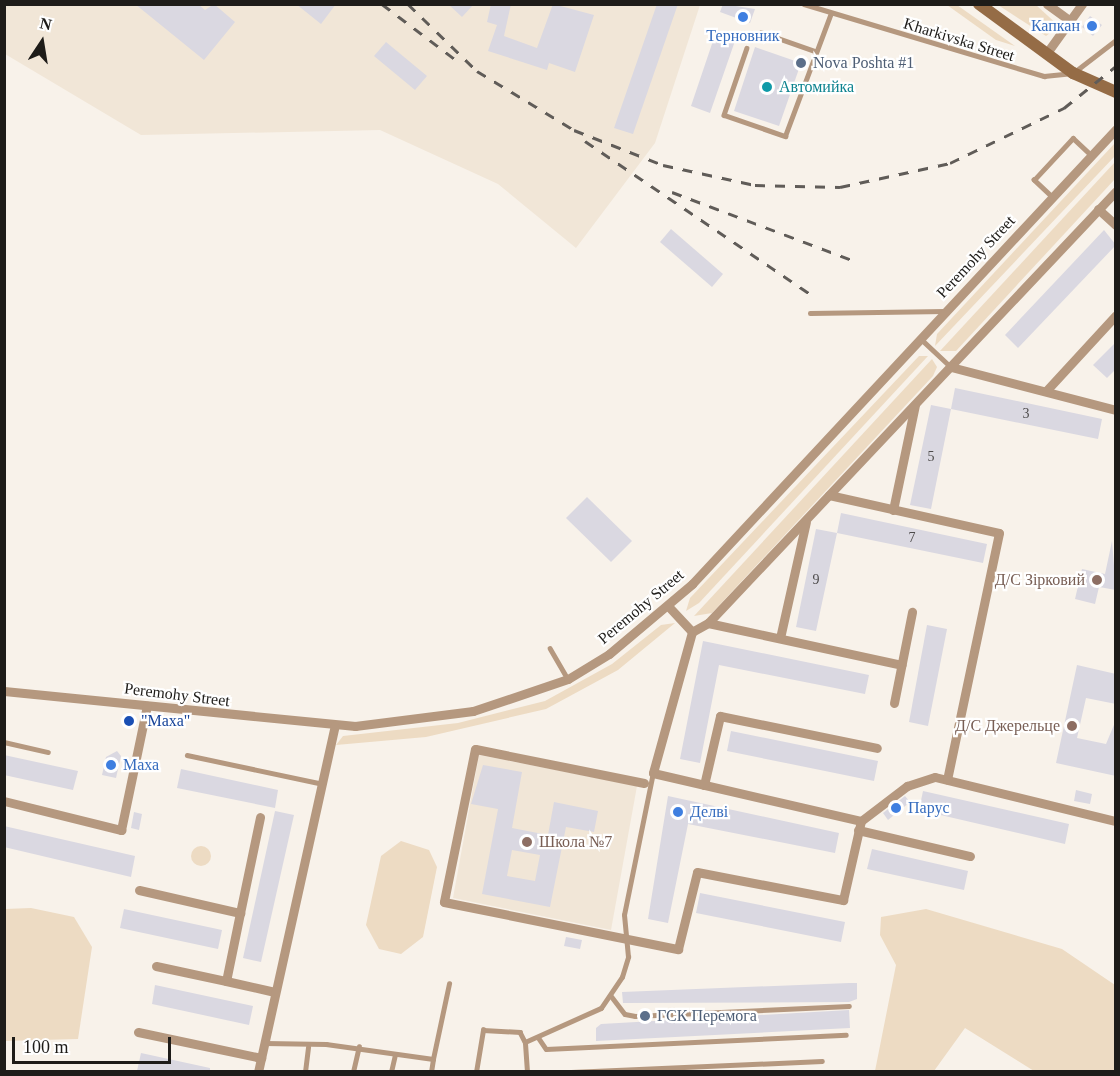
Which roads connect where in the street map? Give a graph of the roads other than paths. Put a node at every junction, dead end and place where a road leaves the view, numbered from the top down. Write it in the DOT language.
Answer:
graph roads {
  1 [pos="804,4"];
  2 [pos="979,4"];
  3 [pos="1047,4"];
  4 [pos="1082,4"];
  5 [pos="831,13"];
  6 [pos="1070,21"];
  7 [pos="761,32"];
  8 [pos="1116,39"];
  9 [pos="747,48"];
  10 [pos="814,51"];
  11 [pos="1046,54"];
  12 [pos="1073,73"];
  13 [pos="1116,92"];
  14 [pos="1116,129"];
  15 [pos="1091,155"];
  16 [pos="1116,191"];
  17 [pos="1052,197"];
  18 [pos="1098,209"];
  19 [pos="1116,225"];
  20 [pos="947,311"];
  21 [pos="810,313"];
  22 [pos="1116,315"];
  23 [pos="921,339"];
  24 [pos="951,366"];
  25 [pos="1046,391"];
  26 [pos="916,403"];
  27 [pos="1116,410"];
  28 [pos="829,495"];
  29 [pos="893,510"];
  30 [pos="806,520"];
  31 [pos="669,607"];
  32 [pos="912,612"];
  33 [pos="708,623"];
  34 [pos="692,632"];
  35 [pos="780,638"];
  36 [pos="550,648"];
  37 [pos="902,665"];
  38 [pos="568,679"];
  39 [pos="4,691"];
  40 [pos="894,703"];
  41 [pos="147,706"];
  42 [pos="335,726"];
  43 [pos="4,742"];
  44 [pos="877,748"];
  45 [pos="48,752"];
  46 [pos="187,755"];
  47 [pos="653,773"];
  48 [pos="947,780"];
  49 [pos="644,783"];
  50 [pos="323,784"];
  51 [pos="704,785"];
  52 [pos="4,801"];
  53 [pos="1116,815"];
  54 [pos="260,817"];
  55 [pos="1105,820"];
  56 [pos="1116,821"];
  57 [pos="859,825"];
  58 [pos="970,856"];
  59 [pos="139,890"];
  60 [pos="240,913"];
  61 [pos="628,938"];
  62 [pos="156,966"];
  63 [pos="226,981"];
  64 [pos="449,984"];
  65 [pos="275,992"];
  66 [pos="612,997"];
  67 [pos="849,1006"];
  68 [pos="138,1032"];
  69 [pos="846,1035"];
  70 [pos="538,1037"];
  71 [pos="525,1042"];
  72 [pos="265,1043"];
  73 [pos="308,1047"];
  74 [pos="359,1047"];
  75 [pos="395,1055"];
  76 [pos="261,1058"];
  77 [pos="433,1059"];
  78 [pos="822,1061"];
  79 [pos="258,1071"];
  80 [pos="305,1071"];
  81 [pos="353,1071"];
  82 [pos="391,1071"];
  83 [pos="431,1071"];
  84 [pos="476,1071"];
  85 [pos="527,1071"];
  86 [pos="571,1071"];
  1 -- 5 [label="lane, Kharkivska Street"];
  2 -- 11 [label="street"];
  3 -- 6 [label="street"];
  4 -- 6 [label="street"];
  5 -- 10 [label="lane"];
  5 -- 12 [label="lane, Kharkivska Street"];
  6 -- 11 [label="street"];
  7 -- 10 [label="lane"];
  8 -- 12 [label="lane"];
  9 -- 10 [label="lane"];
  11 -- 12 [label="street"];
  12 -- 13 [label="street"];
  14 -- 15 [label="street, Peremohy Street"];
  15 -- 17 [label="street, Peremohy Street"];
  15 -- 17 [label="lane"];
  16 -- 18 [label="street"];
  17 -- 20 [label="street, Peremohy Street"];
  18 -- 19 [label="street"];
  18 -- 24 [label="street"];
  20 -- 21 [label="lane"];
  20 -- 23 [label="street, Peremohy Street"];
  22 -- 25 [label="street"];
  23 -- 24 [label="lane"];
  23 -- 31 [label="street, Peremohy Street"];
  24 -- 25 [label="street"];
  24 -- 26 [label="street"];
  25 -- 27 [label="street"];
  26 -- 28 [label="street"];
  26 -- 29 [label="street"];
  28 -- 29 [label="street"];
  28 -- 30 [label="street"];
  29 -- 48 [label="street"];
  30 -- 33 [label="street"];
  30 -- 35 [label="street"];
  31 -- 34 [label="street"];
  31 -- 38 [label="street, Peremohy Street"];
  32 -- 37 [label="street"];
  33 -- 34 [label="street"];
  33 -- 35 [label="street"];
  34 -- 47 [label="street"];
  35 -- 37 [label="street"];
  36 -- 38 [label="lane"];
  37 -- 40 [label="street"];
  38 -- 42 [label="street, Peremohy Street"];
  39 -- 41 [label="street, Peremohy Street"];
  41 -- 42 [label="street, Peremohy Street"];
  41 -- 52 [label="street"];
  42 -- 50 [label="street"];
  43 -- 45 [label="lane"];
  44 -- 51 [label="street"];
  46 -- 50 [label="lane"];
  47 -- 51 [label="street"];
  47 -- 61 [label="lane"];
  48 -- 55 [label="street"];
  48 -- 57 [label="street"];
  49 -- 61 [label="street"];
  50 -- 65 [label="street"];
  51 -- 57 [label="street"];
  53 -- 55 [label="lane"];
  54 -- 60 [label="street"];
  55 -- 56 [label="street"];
  57 -- 58 [label="street"];
  57 -- 61 [label="street"];
  59 -- 60 [label="street"];
  60 -- 63 [label="street"];
  61 -- 66 [label="lane"];
  62 -- 63 [label="street"];
  63 -- 65 [label="street"];
  64 -- 77 [label="lane"];
  65 -- 72 [label="street"];
  66 -- 67 [label="lane"];
  66 -- 70 [label="lane"];
  68 -- 76 [label="street"];
  69 -- 70 [label="lane"];
  70 -- 71 [label="lane"];
  71 -- 84 [label="lane"];
  71 -- 85 [label="lane"];
  72 -- 73 [label="lane"];
  72 -- 76 [label="street"];
  73 -- 74 [label="lane"];
  73 -- 80 [label="lane"];
  74 -- 75 [label="lane"];
  74 -- 81 [label="lane"];
  75 -- 77 [label="lane"];
  75 -- 82 [label="lane"];
  76 -- 79 [label="street"];
  77 -- 83 [label="lane"];
  78 -- 86 [label="lane"];
}
